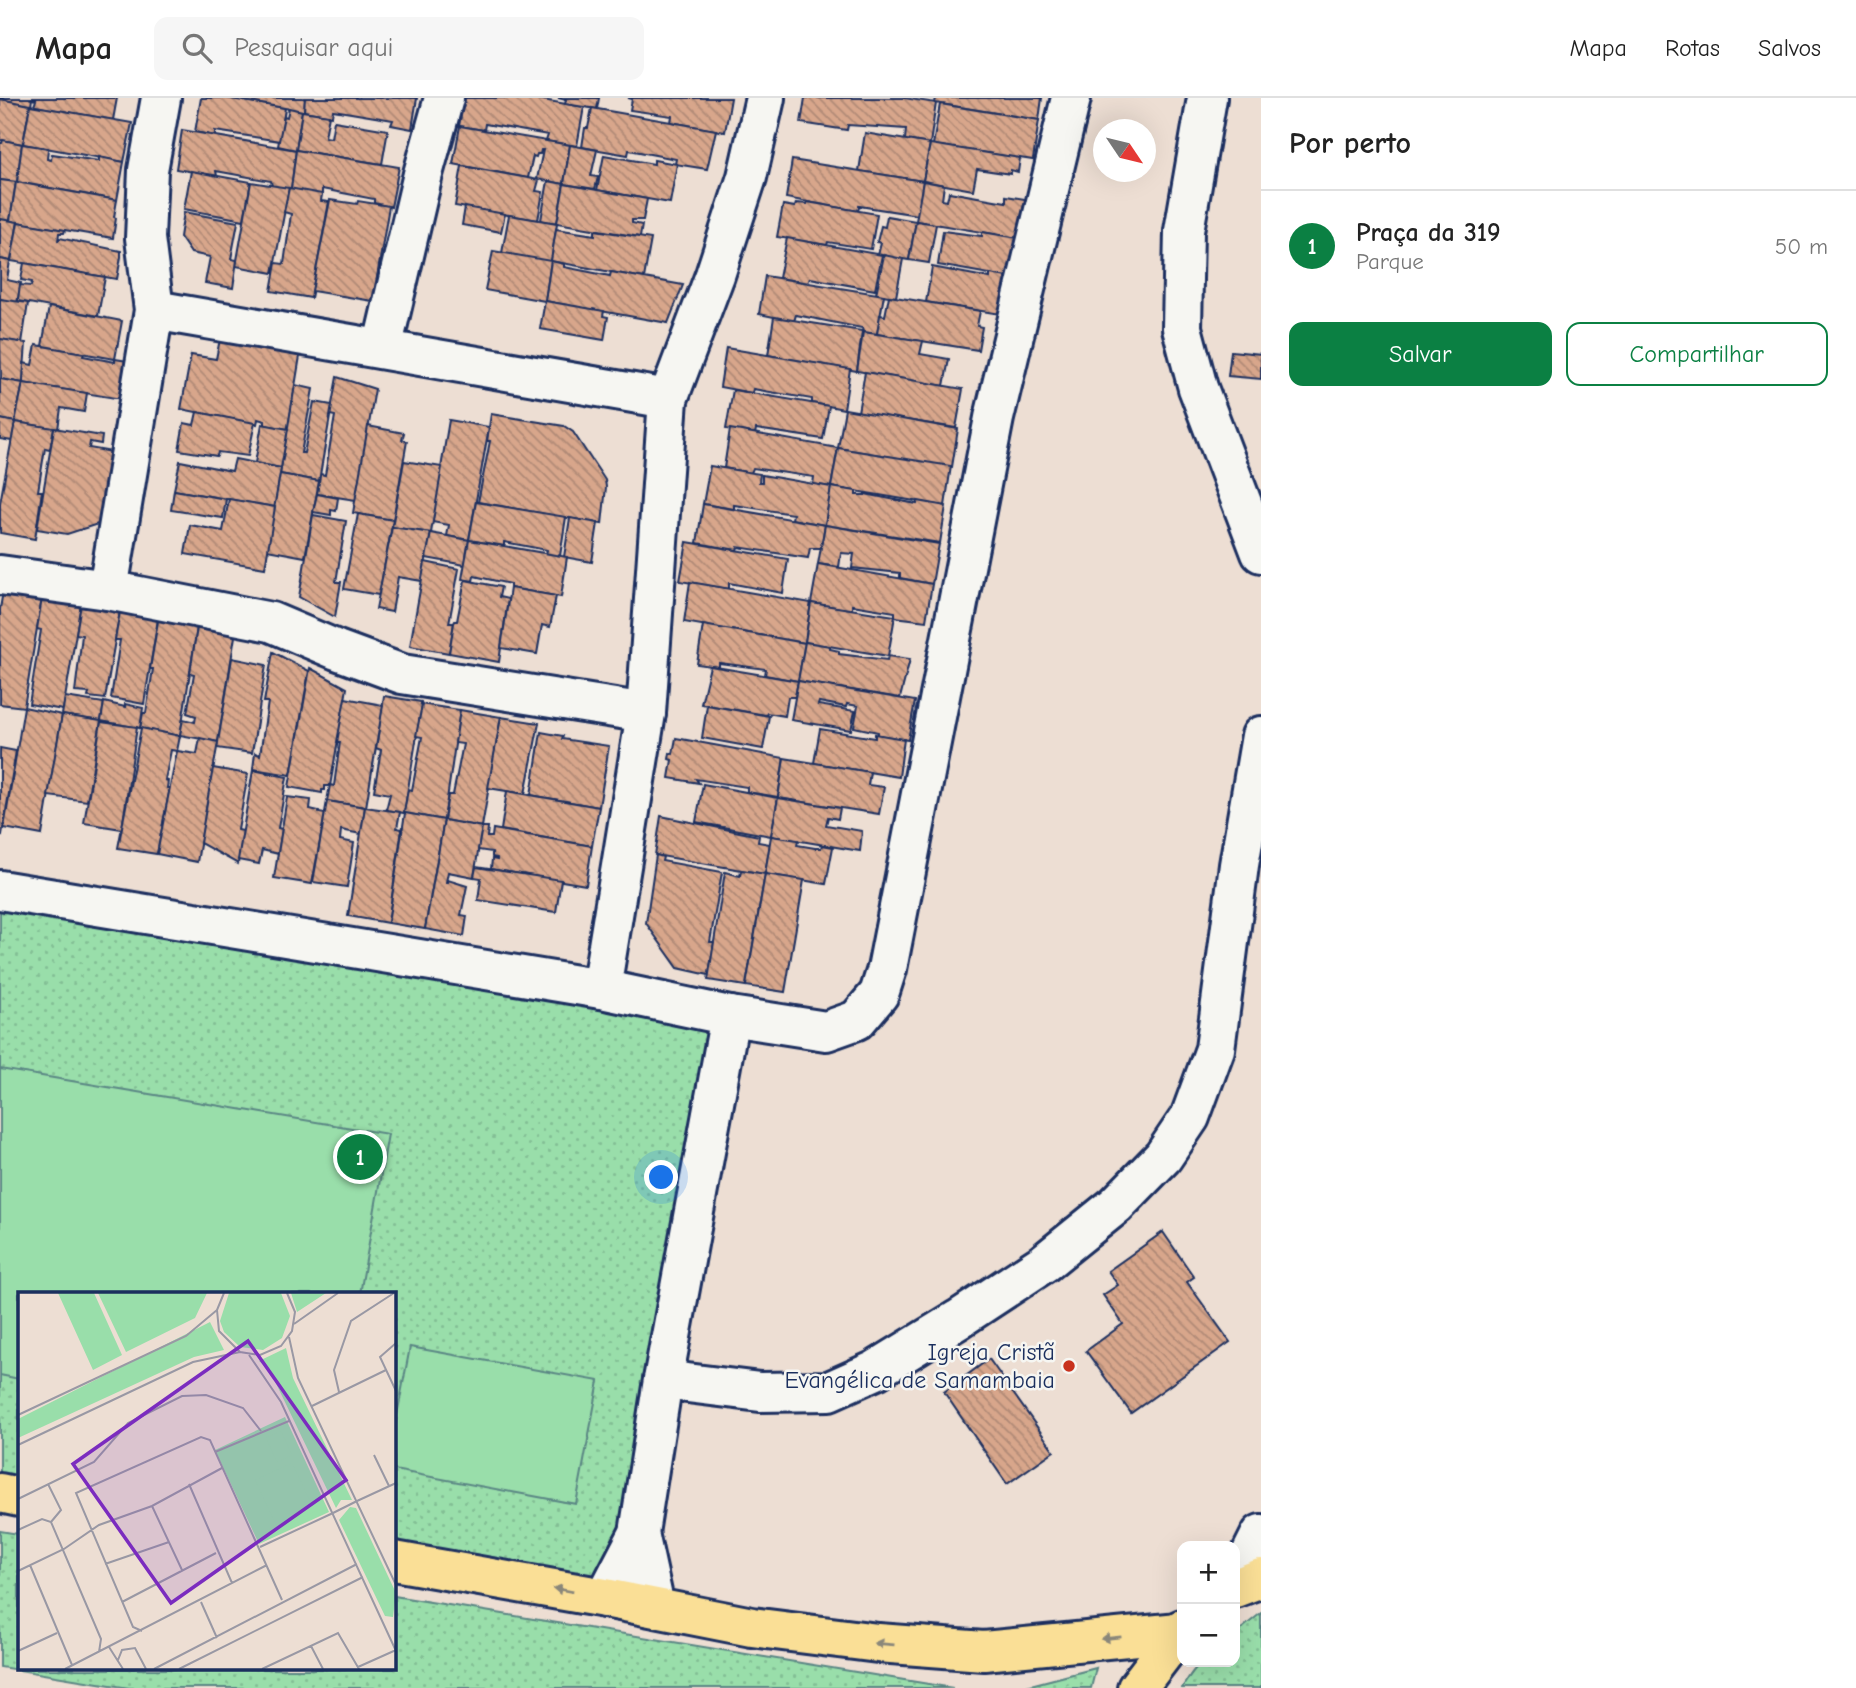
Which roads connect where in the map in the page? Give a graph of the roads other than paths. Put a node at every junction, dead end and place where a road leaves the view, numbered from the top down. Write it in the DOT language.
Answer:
graph roads {
  1 [pos="161,98"];
  2 [pos="444,98"];
  3 [pos="765,98"];
  4 [pos="1071,98"];
  5 [pos="1207,98"];
  6 [pos="154,310"];
  7 [pos="382,349"];
  8 [pos="668,399"];
  9 [pos="1261,553"];
  10 [pos="0,575"];
  11 [pos="108,590"];
  12 [pos="646,713"];
  13 [pos="1261,736"];
  14 [pos="0,890"];
  15 [pos="601,989"];
  16 [pos="730,1016"];
  17 [pos="663,1380"];
  18 [pos="0,1493"];
  19 [pos="18,1497"];
  20 [pos="639,1533"];
  21 [pos="1261,1534"];
  22 [pos="396,1561"];
  23 [pos="1240,1577"];
  24 [pos="1261,1578"];
  25 [pos="1240,1585"];
  26 [pos="605,1598"];
  27 [pos="655,1607"];
  28 [pos="1177,1630"];
  29 [pos="1177,1635"];
  30 [pos="1137,1688"];
  1 -- 6 [label="street"];
  2 -- 7 [label="street"];
  3 -- 8 [label="street"];
  4 -- 16 [label="street"];
  5 -- 9 [label="street"];
  6 -- 7 [label="street"];
  6 -- 11 [label="street"];
  7 -- 8 [label="street"];
  8 -- 12 [label="street"];
  10 -- 11 [label="street"];
  11 -- 12 [label="street"];
  12 -- 15 [label="street"];
  13 -- 17 [label="street"];
  14 -- 15 [label="street"];
  15 -- 16 [label="street"];
  16 -- 17 [label="street"];
  17 -- 20 [label="street"];
  18 -- 19 [label="main road"];
  20 -- 26 [label="street"];
  20 -- 27 [label="street"];
  21 -- 23 [label="street"];
  26 -- 22 [label="main road, one-way"];
  24 -- 25 [label="main road"];
  26 -- 27 [label="main road"];
  28 -- 27 [label="main road, one-way"];
  29 -- 30 [label="main road"];
}
